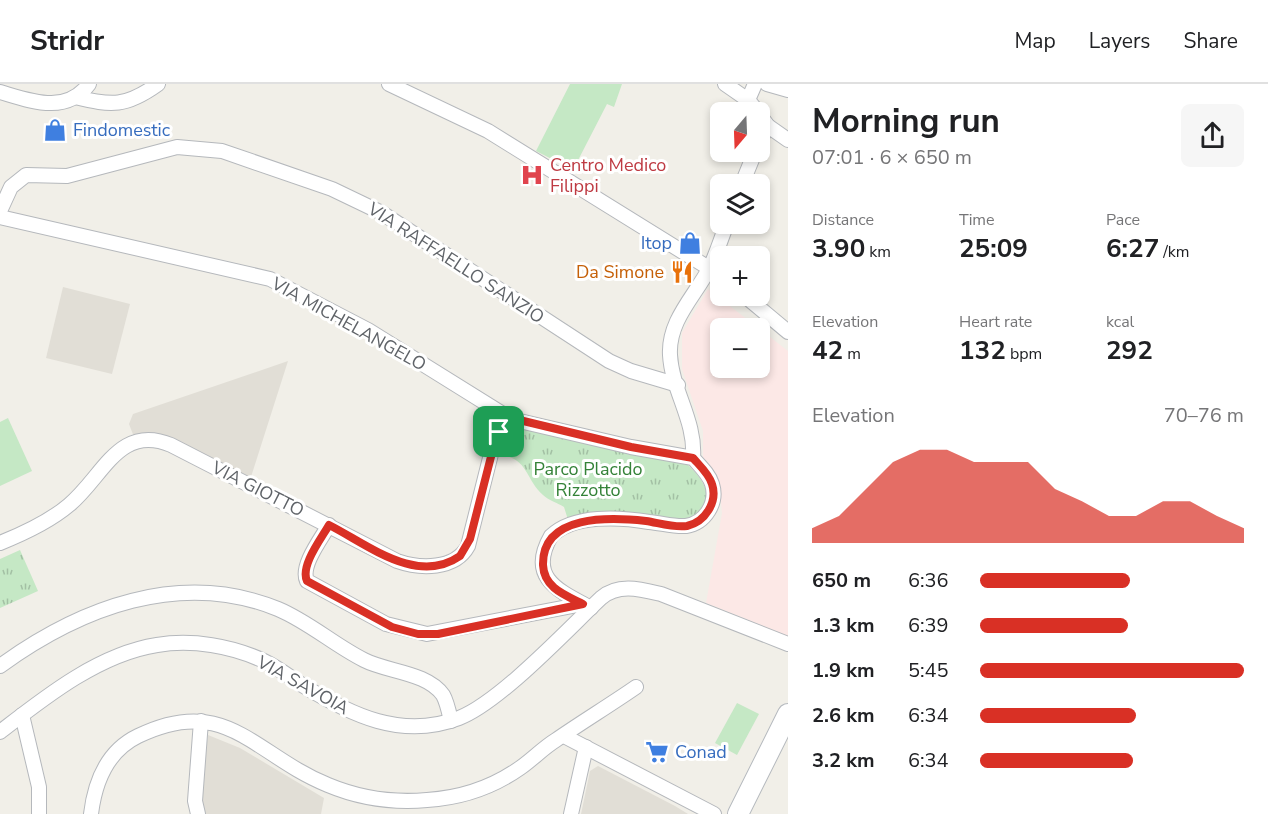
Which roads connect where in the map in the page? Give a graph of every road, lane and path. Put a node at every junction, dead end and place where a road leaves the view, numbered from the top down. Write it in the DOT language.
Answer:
graph roads {
  1 [pos="89,84"];
  2 [pos="158,84"];
  3 [pos="389,84"];
  4 [pos="725,84"];
  5 [pos="755,84"];
  6 [pos="767,84"];
  7 [pos="788,90"];
  8 [pos="0,92"];
  9 [pos="75,97"];
  10 [pos="748,100"];
  11 [pos="770,127"];
  12 [pos="788,140"];
  13 [pos="0,211"];
  14 [pos="0,216"];
  15 [pos="710,268"];
  16 [pos="710,278"];
  17 [pos="757,306"];
  18 [pos="788,332"];
  19 [pos="678,385"];
  20 [pos="511,418"];
  21 [pos="693,458"];
  22 [pos="329,525"];
  23 [pos="0,543"];
  24 [pos="587,606"];
  25 [pos="788,644"];
  26 [pos="0,666"];
  27 [pos="636,687"];
  28 [pos="788,714"];
  29 [pos="22,715"];
  30 [pos="201,721"];
  31 [pos="451,721"];
  32 [pos="0,732"];
  33 [pos="564,736"];
  34 [pos="586,747"];
  35 [pos="39,814"];
  36 [pos="92,814"];
  37 [pos="198,814"];
  38 [pos="571,814"];
  39 [pos="714,814"];
  40 [pos="738,814"];
  1 -- 9 [label="street"];
  2 -- 9 [label="street"];
  3 -- 15 [label="street"];
  4 -- 10 [label="street"];
  5 -- 10 [label="street"];
  6 -- 7 [label="street"];
  8 -- 9 [label="street"];
  11 -- 12 [label="street"];
  13 -- 19 [label="street, VIA RAFFAELLO SANZIO"];
  14 -- 20 [label="street, VIA MICHELANGELO"];
  16 -- 19 [label="street"];
  17 -- 18 [label="street"];
  19 -- 21 [label="street"];
  20 -- 21 [label="street"];
  20 -- 22 [label="street, VIA GIOTTO"];
  21 -- 24 [label="street"];
  22 -- 23 [label="street, VIA GIOTTO"];
  22 -- 24 [label="street"];
  24 -- 25 [label="street, VIA SAVOIA"];
  24 -- 31 [label="street, VIA SAVOIA"];
  26 -- 31 [label="street"];
  27 -- 33 [label="street"];
  28 -- 40 [label="main road"];
  29 -- 31 [label="street, VIA SAVOIA"];
  29 -- 32 [label="street, VIA SAVOIA"];
  29 -- 35 [label="street"];
  30 -- 33 [label="street"];
  30 -- 36 [label="street"];
  30 -- 37 [label="street"];
  33 -- 34 [label="street"];
  34 -- 38 [label="street"];
  34 -- 39 [label="street"];
}
